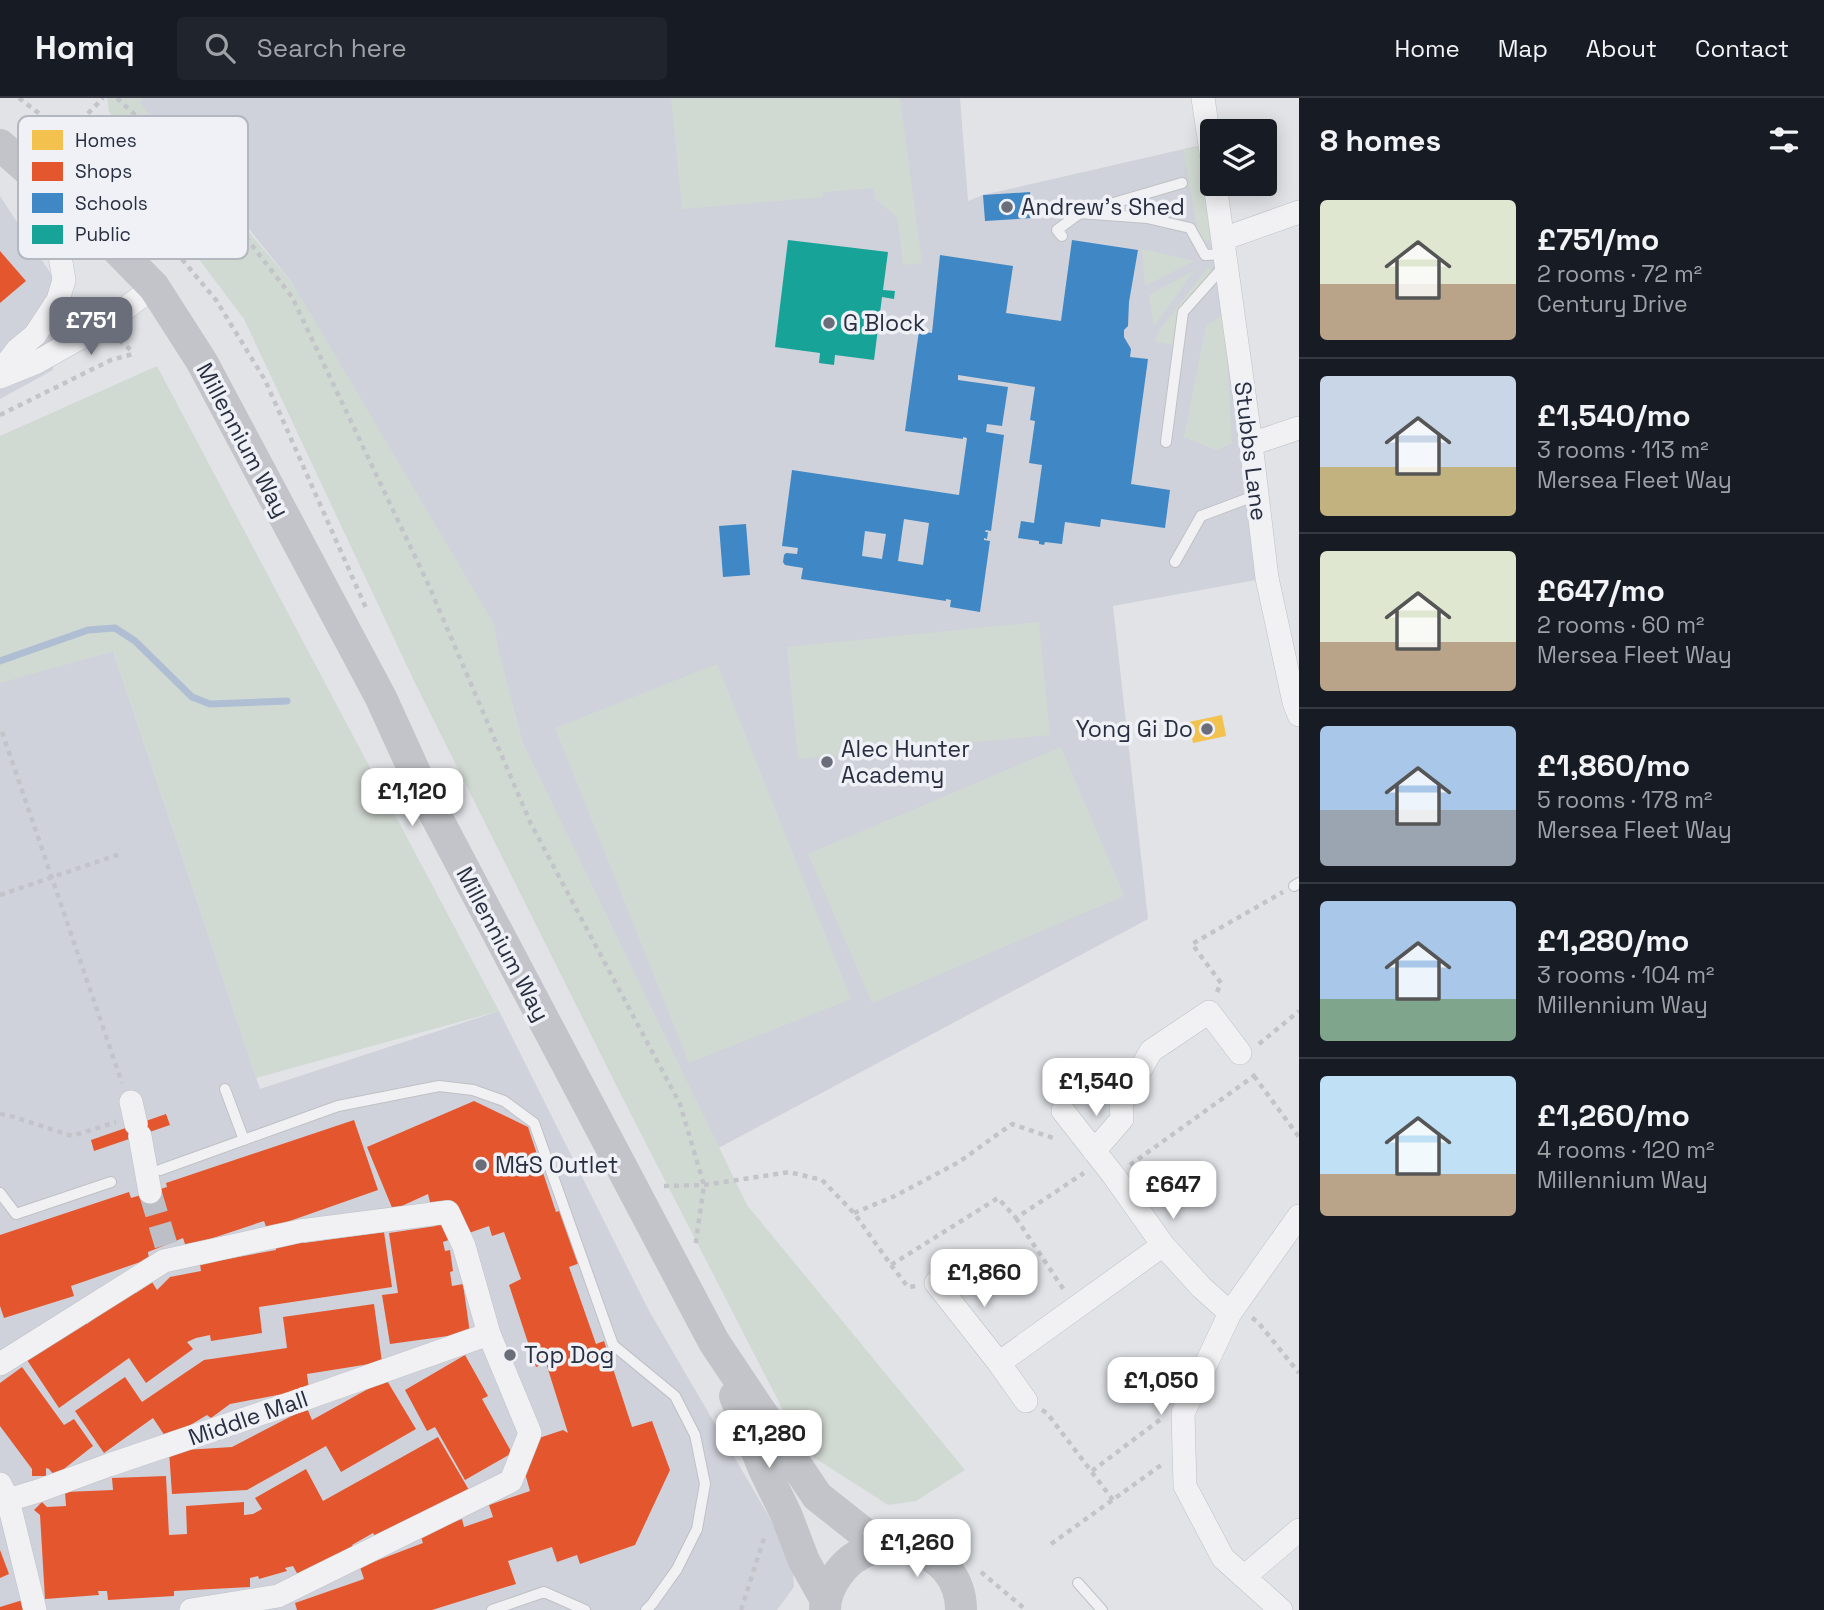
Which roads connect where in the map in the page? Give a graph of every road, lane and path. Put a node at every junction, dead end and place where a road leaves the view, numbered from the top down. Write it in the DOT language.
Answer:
graph roads {
  1 [pos="103,98"];
  2 [pos="117,98"];
  3 [pos="1203,98"];
  4 [pos="86,116"];
  5 [pos="136,116"];
  6 [pos="1206,119"];
  7 [pos="0,145"];
  8 [pos="18,161"];
  9 [pos="1182,183"];
  10 [pos="1217,196"];
  11 [pos="1299,212"];
  12 [pos="1080,213"];
  13 [pos="1062,236"];
  14 [pos="248,240"];
  15 [pos="1225,252"];
  16 [pos="60,259"];
  17 [pos="127,259"];
  18 [pos="154,287"];
  19 [pos="103,325"];
  20 [pos="0,374"];
  21 [pos="0,415"];
  22 [pos="1299,428"];
  23 [pos="1166,442"];
  24 [pos="1251,444"];
  25 [pos="1257,495"];
  26 [pos="1175,562"];
  27 [pos="1297,706"];
  28 [pos="2,732"];
  29 [pos="123,853"];
  30 [pos="52,877"];
  31 [pos="1296,884"];
  32 [pos="0,895"];
  33 [pos="1209,1012"];
  34 [pos="1299,1012"];
  35 [pos="1247,1056"];
  36 [pos="1254,1076"];
  37 [pos="225,1089"];
  38 [pos="1063,1111"];
  39 [pos="0,1114"];
  40 [pos="135,1120"];
  41 [pos="1299,1137"];
  42 [pos="244,1140"];
  43 [pos="1094,1151"];
  44 [pos="160,1170"];
  45 [pos="1114,1176"];
  46 [pos="111,1182"];
  47 [pos="704,1185"];
  48 [pos="664,1186"];
  49 [pos="150,1192"];
  50 [pos="0,1193"];
  51 [pos="854,1213"];
  52 [pos="1299,1216"];
  53 [pos="1016,1218"];
  54 [pos="1163,1245"];
  55 [pos="693,1259"];
  56 [pos="891,1265"];
  57 [pos="936,1283"];
  58 [pos="1076,1307"];
  59 [pos="1231,1311"];
  60 [pos="489,1334"];
  61 [pos="715,1342"];
  62 [pos="999,1363"];
  63 [pos="0,1364"];
  64 [pos="1299,1373"];
  65 [pos="1190,1397"];
  66 [pos="1026,1401"];
  67 [pos="1184,1448"];
  68 [pos="1092,1471"];
  69 [pos="4,1492"];
  70 [pos="1113,1500"];
  71 [pos="786,1514"];
  72 [pos="1299,1530"];
  73 [pos="1051,1544"];
  74 [pos="880,1546"];
  75 [pos="1244,1577"];
  76 [pos="1078,1583"];
  77 [pos="281,1603"];
  78 [pos="824,1607"];
  79 [pos="968,1607"];
  80 [pos="35,1610"];
  81 [pos="191,1610"];
  82 [pos="492,1610"];
  83 [pos="585,1610"];
  84 [pos="646,1610"];
  85 [pos="741,1610"];
  86 [pos="1102,1610"];
  87 [pos="1281,1610"];
  1 -- 4 [label="path"];
  2 -- 5 [label="path"];
  3 -- 6 [label="street"];
  7 -- 8 [label="main road, Millennium Way"];
  9 -- 12 [label="lane"];
  10 -- 15 [label="street, Stubbs Lane"];
  11 -- 15 [label="street"];
  12 -- 13 [label="lane"];
  12 -- 15 [label="lane"];
  14 -- 47 [label="path"];
  15 -- 23 [label="lane"];
  15 -- 24 [label="street, Stubbs Lane"];
  16 -- 20 [label="street"];
  17 -- 18 [label="main road, Millennium Way"];
  18 -- 19 [label="street"];
  18 -- 61 [label="main road, Millennium Way"];
  19 -- 20 [label="street"];
  19 -- 21 [label="path"];
  22 -- 24 [label="street"];
  24 -- 25 [label="street, Stubbs Lane"];
  25 -- 26 [label="lane"];
  25 -- 27 [label="street, Stubbs Lane"];
  28 -- 30 [label="path"];
  29 -- 30 [label="path"];
  30 -- 32 [label="path"];
  30 -- 40 [label="path"];
  31 -- 33 [label="path"];
  33 -- 35 [label="street"];
  33 -- 43 [label="street"];
  34 -- 35 [label="path"];
  35 -- 36 [label="path"];
  36 -- 41 [label="path"];
  36 -- 45 [label="path"];
  37 -- 42 [label="lane"];
  38 -- 43 [label="street"];
  39 -- 40 [label="path"];
  40 -- 49 [label="street"];
  42 -- 44 [label="lane"];
  42 -- 84 [label="lane"];
  43 -- 45 [label="street"];
  43 -- 51 [label="path"];
  45 -- 53 [label="path"];
  45 -- 54 [label="street"];
  46 -- 50 [label="lane"];
  47 -- 48 [label="path"];
  47 -- 51 [label="path"];
  47 -- 55 [label="path"];
  51 -- 56 [label="path"];
  52 -- 59 [label="street"];
  53 -- 56 [label="path"];
  53 -- 58 [label="path"];
  54 -- 58 [label="street"];
  54 -- 59 [label="street"];
  56 -- 57 [label="path"];
  57 -- 62 [label="street"];
  58 -- 62 [label="street"];
  59 -- 64 [label="path"];
  59 -- 65 [label="street"];
  60 -- 63 [label="street"];
  60 -- 69 [label="street, Middle Mall"];
  60 -- 77 [label="street"];
  61 -- 71 [label="main road, Millennium Way"];
  61 -- 74 [label="main road, Millennium Way"];
  62 -- 66 [label="street"];
  65 -- 67 [label="street"];
  65 -- 68 [label="path"];
  66 -- 68 [label="path"];
  67 -- 70 [label="path"];
  67 -- 75 [label="street"];
  68 -- 70 [label="path"];
  69 -- 80 [label="street"];
  70 -- 73 [label="path"];
  71 -- 78 [label="main road, Millennium Way"];
  71 -- 85 [label="path"];
  72 -- 75 [label="street"];
  74 -- 78 [label="main road"];
  74 -- 79 [label="main road"];
  75 -- 87 [label="street"];
  76 -- 86 [label="lane"];
  77 -- 81 [label="street"];
  82 -- 83 [label="lane"];
}
